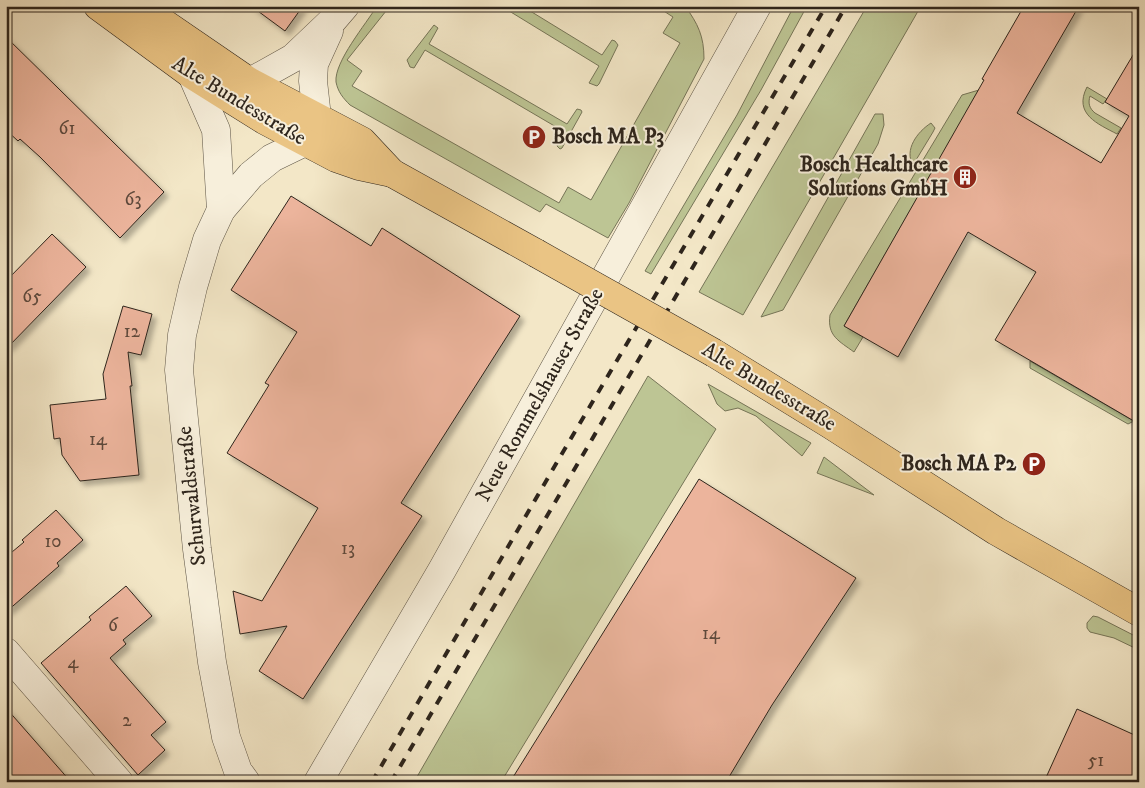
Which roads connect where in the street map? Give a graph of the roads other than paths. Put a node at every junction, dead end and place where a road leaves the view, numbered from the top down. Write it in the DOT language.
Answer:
graph roads {
  1 [pos="98,6"];
  2 [pos="139,6"];
  3 [pos="755,7"];
  4 [pos="339,13"];
  5 [pos="192,75"];
  6 [pos="250,82"];
  7 [pos="317,117"];
  8 [pos="305,142"];
  9 [pos="392,173"];
  10 [pos="221,210"];
  11 [pos="1139,612"];
  12 [pos="6,652"];
  13 [pos="119,782"];
  14 [pos="246,782"];
  15 [pos="318,782"];
  1 -- 5 [label="main road, Alte Bundesstraße"];
  2 -- 6 [label="main road, Alte Bundesstraße"];
  3 -- 15 [label="street, Neue Rommelshauser Straße"];
  4 -- 6 [label="street"];
  4 -- 7 [label="street"];
  5 -- 8 [label="main road, Alte Bundesstraße"];
  5 -- 10 [label="street, Schurwaldstraße"];
  6 -- 7 [label="main road, Alte Bundesstraße"];
  7 -- 9 [label="main road, Alte Bundesstraße"];
  8 -- 9 [label="main road, Alte Bundesstraße"];
  8 -- 10 [label="street, Schurwaldstraße"];
  9 -- 11 [label="main road, Alte Bundesstraße, bridge"];
  10 -- 14 [label="street, Schurwaldstraße"];
  12 -- 13 [label="street"];
}
